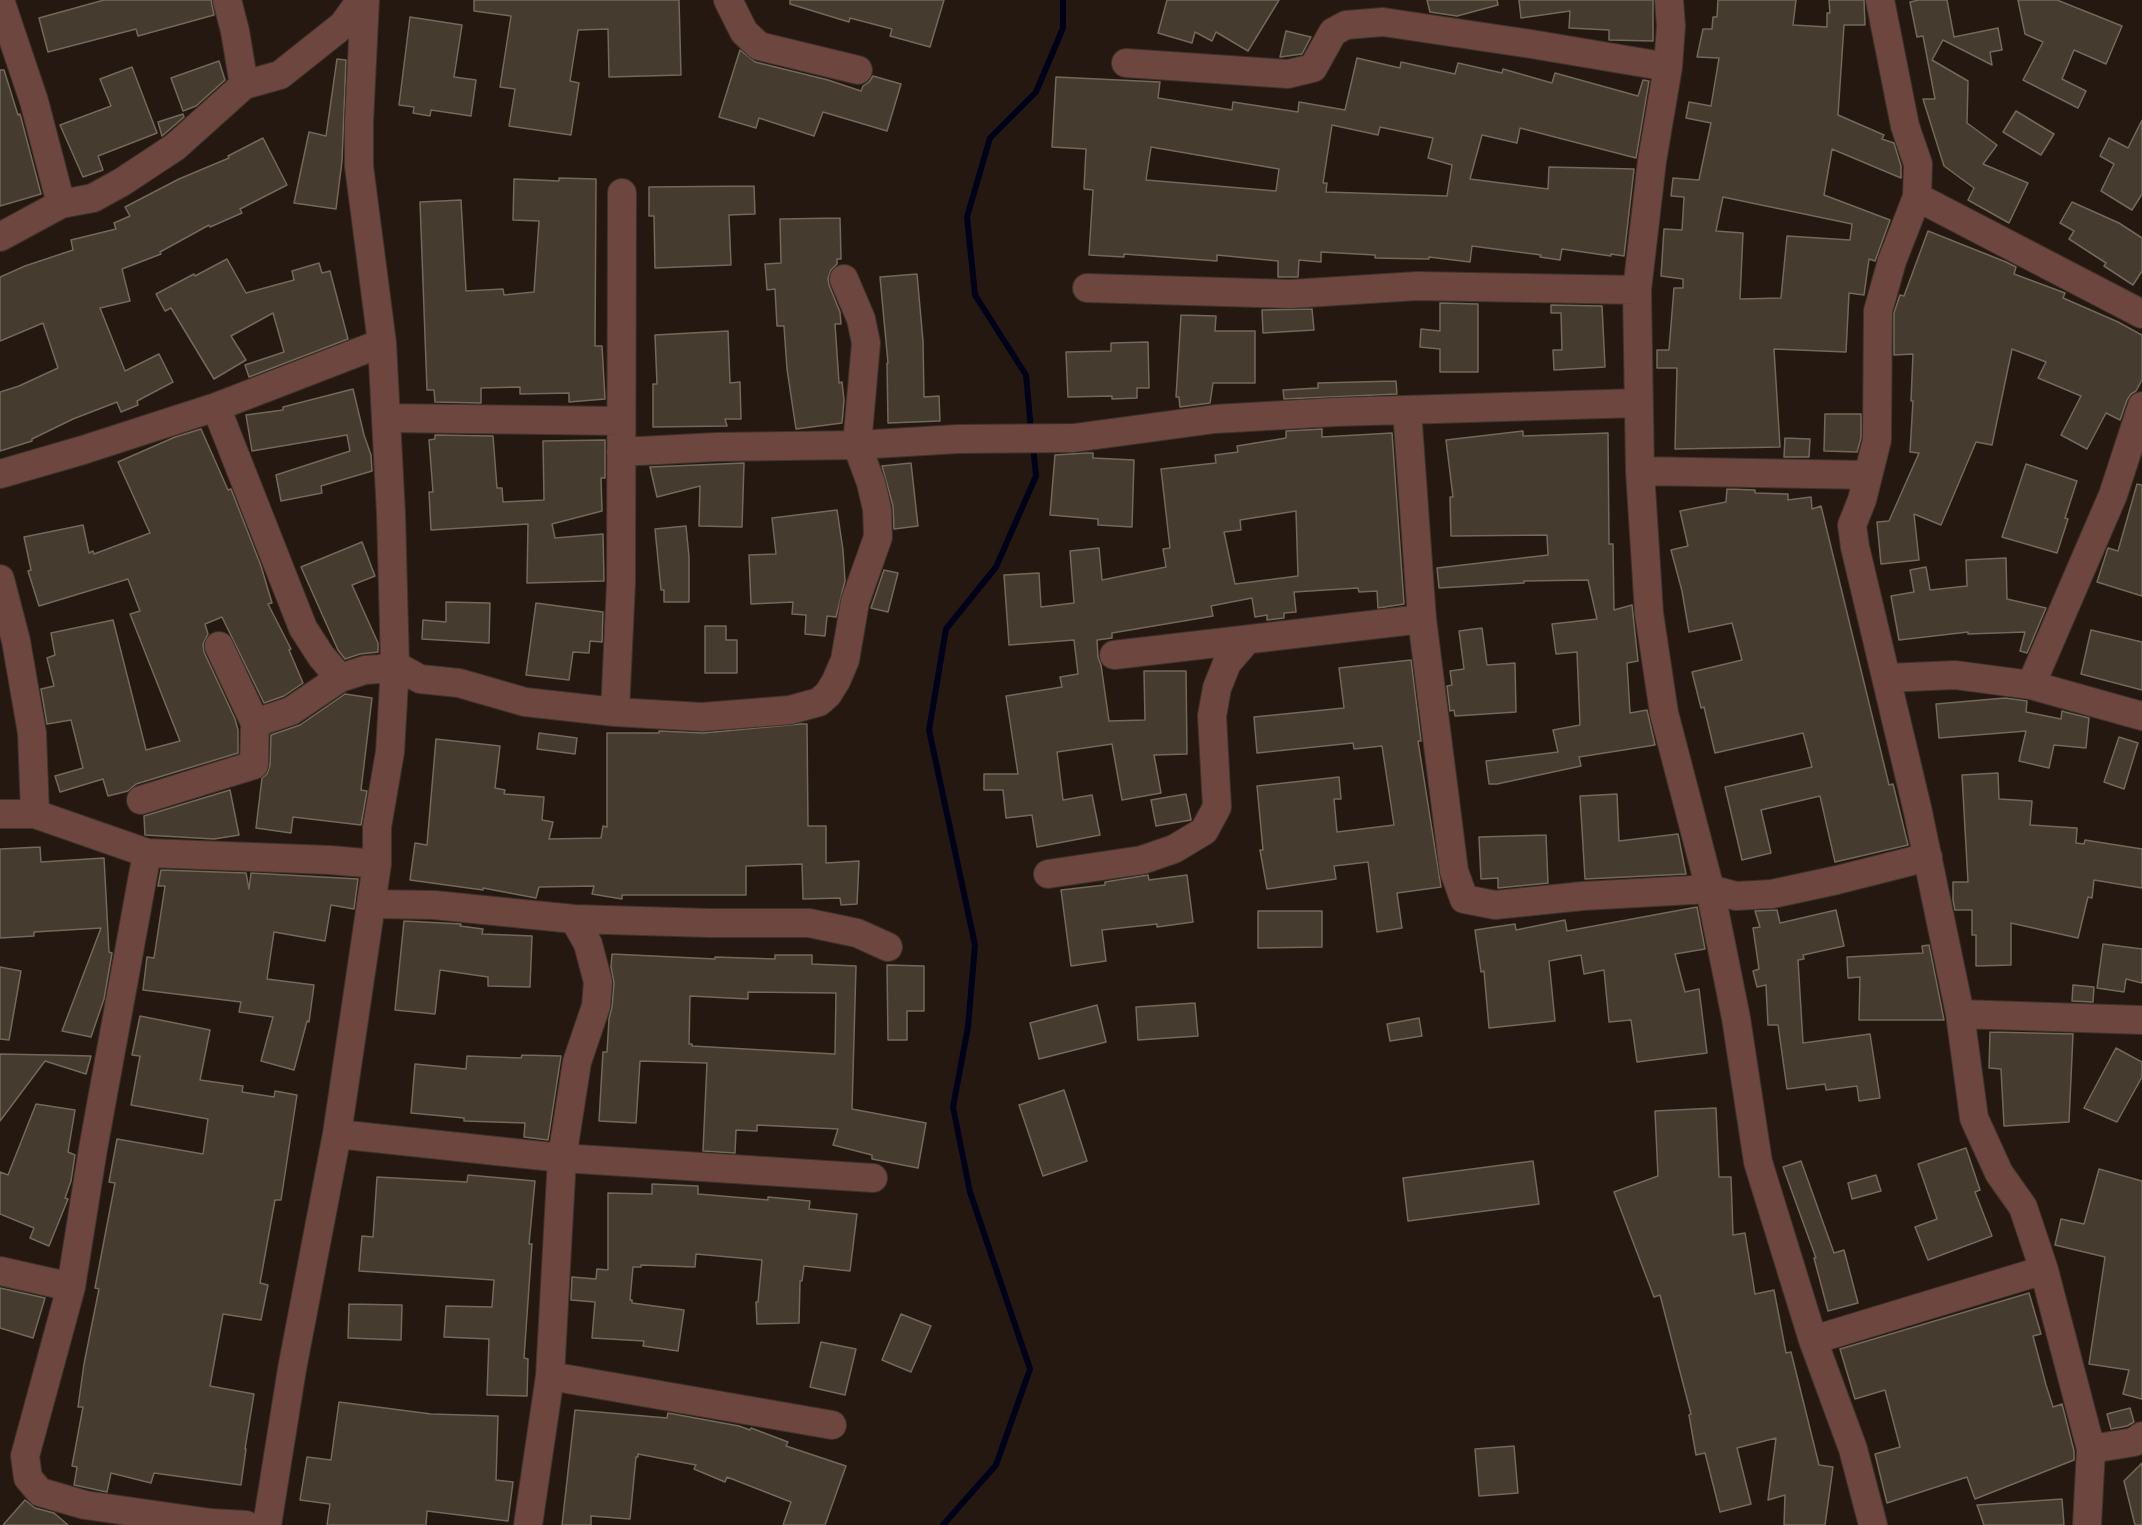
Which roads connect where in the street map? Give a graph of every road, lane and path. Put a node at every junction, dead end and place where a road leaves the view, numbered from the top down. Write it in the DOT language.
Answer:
graph roads {
  1 [pos="0,0"];
  2 [pos="227,0"];
  3 [pos="363,0"];
  4 [pos="728,0"];
  5 [pos="1669,0"];
  6 [pos="1880,0"];
  7 [pos="1126,63"];
  8 [pos="1668,67"];
  9 [pos="858,70"];
  10 [pos="244,85"];
  11 [pos="622,193"];
  12 [pos="1917,197"];
  13 [pos="61,204"];
  14 [pos="0,237"];
  15 [pos="843,279"];
  16 [pos="1087,288"];
  17 [pos="1637,290"];
  18 [pos="2142,314"];
  19 [pos="382,343"];
  20 [pos="1639,403"];
  21 [pos="2142,406"];
  22 [pos="216,407"];
  23 [pos="1407,410"];
  24 [pos="386,418"];
  25 [pos="620,421"];
  26 [pos="857,445"];
  27 [pos="621,452"];
  28 [pos="1640,471"];
  29 [pos="0,474"];
  30 [pos="1868,475"];
  31 [pos="0,579"];
  32 [pos="1422,619"];
  33 [pos="1246,641"];
  34 [pos="219,646"];
  35 [pos="1114,655"];
  36 [pos="395,664"];
  37 [pos="340,678"];
  38 [pos="1887,678"];
  39 [pos="2031,686"];
  40 [pos="615,712"];
  41 [pos="2142,716"];
  42 [pos="255,723"];
  43 [pos="141,800"];
  44 [pos="0,814"];
  45 [pos="35,814"];
  46 [pos="147,853"];
  47 [pos="1928,856"];
  48 [pos="377,864"];
  49 [pos="1048,874"];
  50 [pos="1710,889"];
  51 [pos="372,904"];
  52 [pos="574,919"];
  53 [pos="888,946"];
  54 [pos="1960,1014"];
  55 [pos="2142,1020"];
  56 [pos="337,1134"];
  57 [pos="562,1158"];
  58 [pos="873,1178"];
  59 [pos="2044,1270"];
  60 [pos="0,1271"];
  61 [pos="71,1287"];
  62 [pos="1813,1340"];
  63 [pos="550,1376"];
  64 [pos="832,1425"];
  65 [pos="2142,1436"];
  66 [pos="2091,1449"];
  67 [pos="246,1525"];
  68 [pos="267,1525"];
  69 [pos="528,1525"];
  70 [pos="1873,1525"];
  71 [pos="2087,1525"];
  1 -- 13 [label="street"];
  2 -- 10 [label="street"];
  3 -- 10 [label="street"];
  3 -- 19 [label="street"];
  4 -- 9 [label="street"];
  5 -- 8 [label="street"];
  6 -- 12 [label="street"];
  7 -- 8 [label="street"];
  8 -- 17 [label="street"];
  10 -- 13 [label="street"];
  11 -- 25 [label="street"];
  12 -- 18 [label="street"];
  12 -- 30 [label="street"];
  13 -- 14 [label="street"];
  15 -- 26 [label="street"];
  16 -- 17 [label="street"];
  17 -- 20 [label="street"];
  19 -- 22 [label="street"];
  19 -- 24 [label="street"];
  20 -- 23 [label="street"];
  20 -- 28 [label="street"];
  21 -- 39 [label="street"];
  22 -- 29 [label="street"];
  22 -- 37 [label="street"];
  23 -- 26 [label="street"];
  23 -- 32 [label="street"];
  24 -- 25 [label="street"];
  24 -- 36 [label="street"];
  25 -- 27 [label="street"];
  26 -- 27 [label="street"];
  26 -- 40 [label="street"];
  27 -- 40 [label="street"];
  28 -- 30 [label="street"];
  28 -- 50 [label="street"];
  30 -- 38 [label="street"];
  31 -- 45 [label="street"];
  32 -- 33 [label="street"];
  32 -- 50 [label="street"];
  33 -- 35 [label="street"];
  33 -- 49 [label="street"];
  34 -- 42 [label="street"];
  36 -- 37 [label="street"];
  36 -- 40 [label="street"];
  36 -- 48 [label="street"];
  37 -- 42 [label="street"];
  38 -- 39 [label="street"];
  38 -- 47 [label="street"];
  39 -- 41 [label="street"];
  42 -- 43 [label="street"];
  44 -- 45 [label="street"];
  45 -- 46 [label="street"];
  46 -- 48 [label="street"];
  46 -- 61 [label="street"];
  47 -- 50 [label="street"];
  47 -- 54 [label="street"];
  48 -- 51 [label="street"];
  50 -- 62 [label="street"];
  51 -- 52 [label="street"];
  51 -- 56 [label="street"];
  52 -- 53 [label="street"];
  52 -- 57 [label="street"];
  54 -- 55 [label="street"];
  54 -- 59 [label="street"];
  56 -- 57 [label="street"];
  56 -- 68 [label="street"];
  57 -- 58 [label="street"];
  57 -- 63 [label="street"];
  59 -- 62 [label="street"];
  59 -- 66 [label="street"];
  60 -- 61 [label="street"];
  61 -- 67 [label="street"];
  62 -- 70 [label="street"];
  63 -- 64 [label="street"];
  63 -- 69 [label="street"];
  65 -- 66 [label="street"];
  66 -- 71 [label="street"];
}
